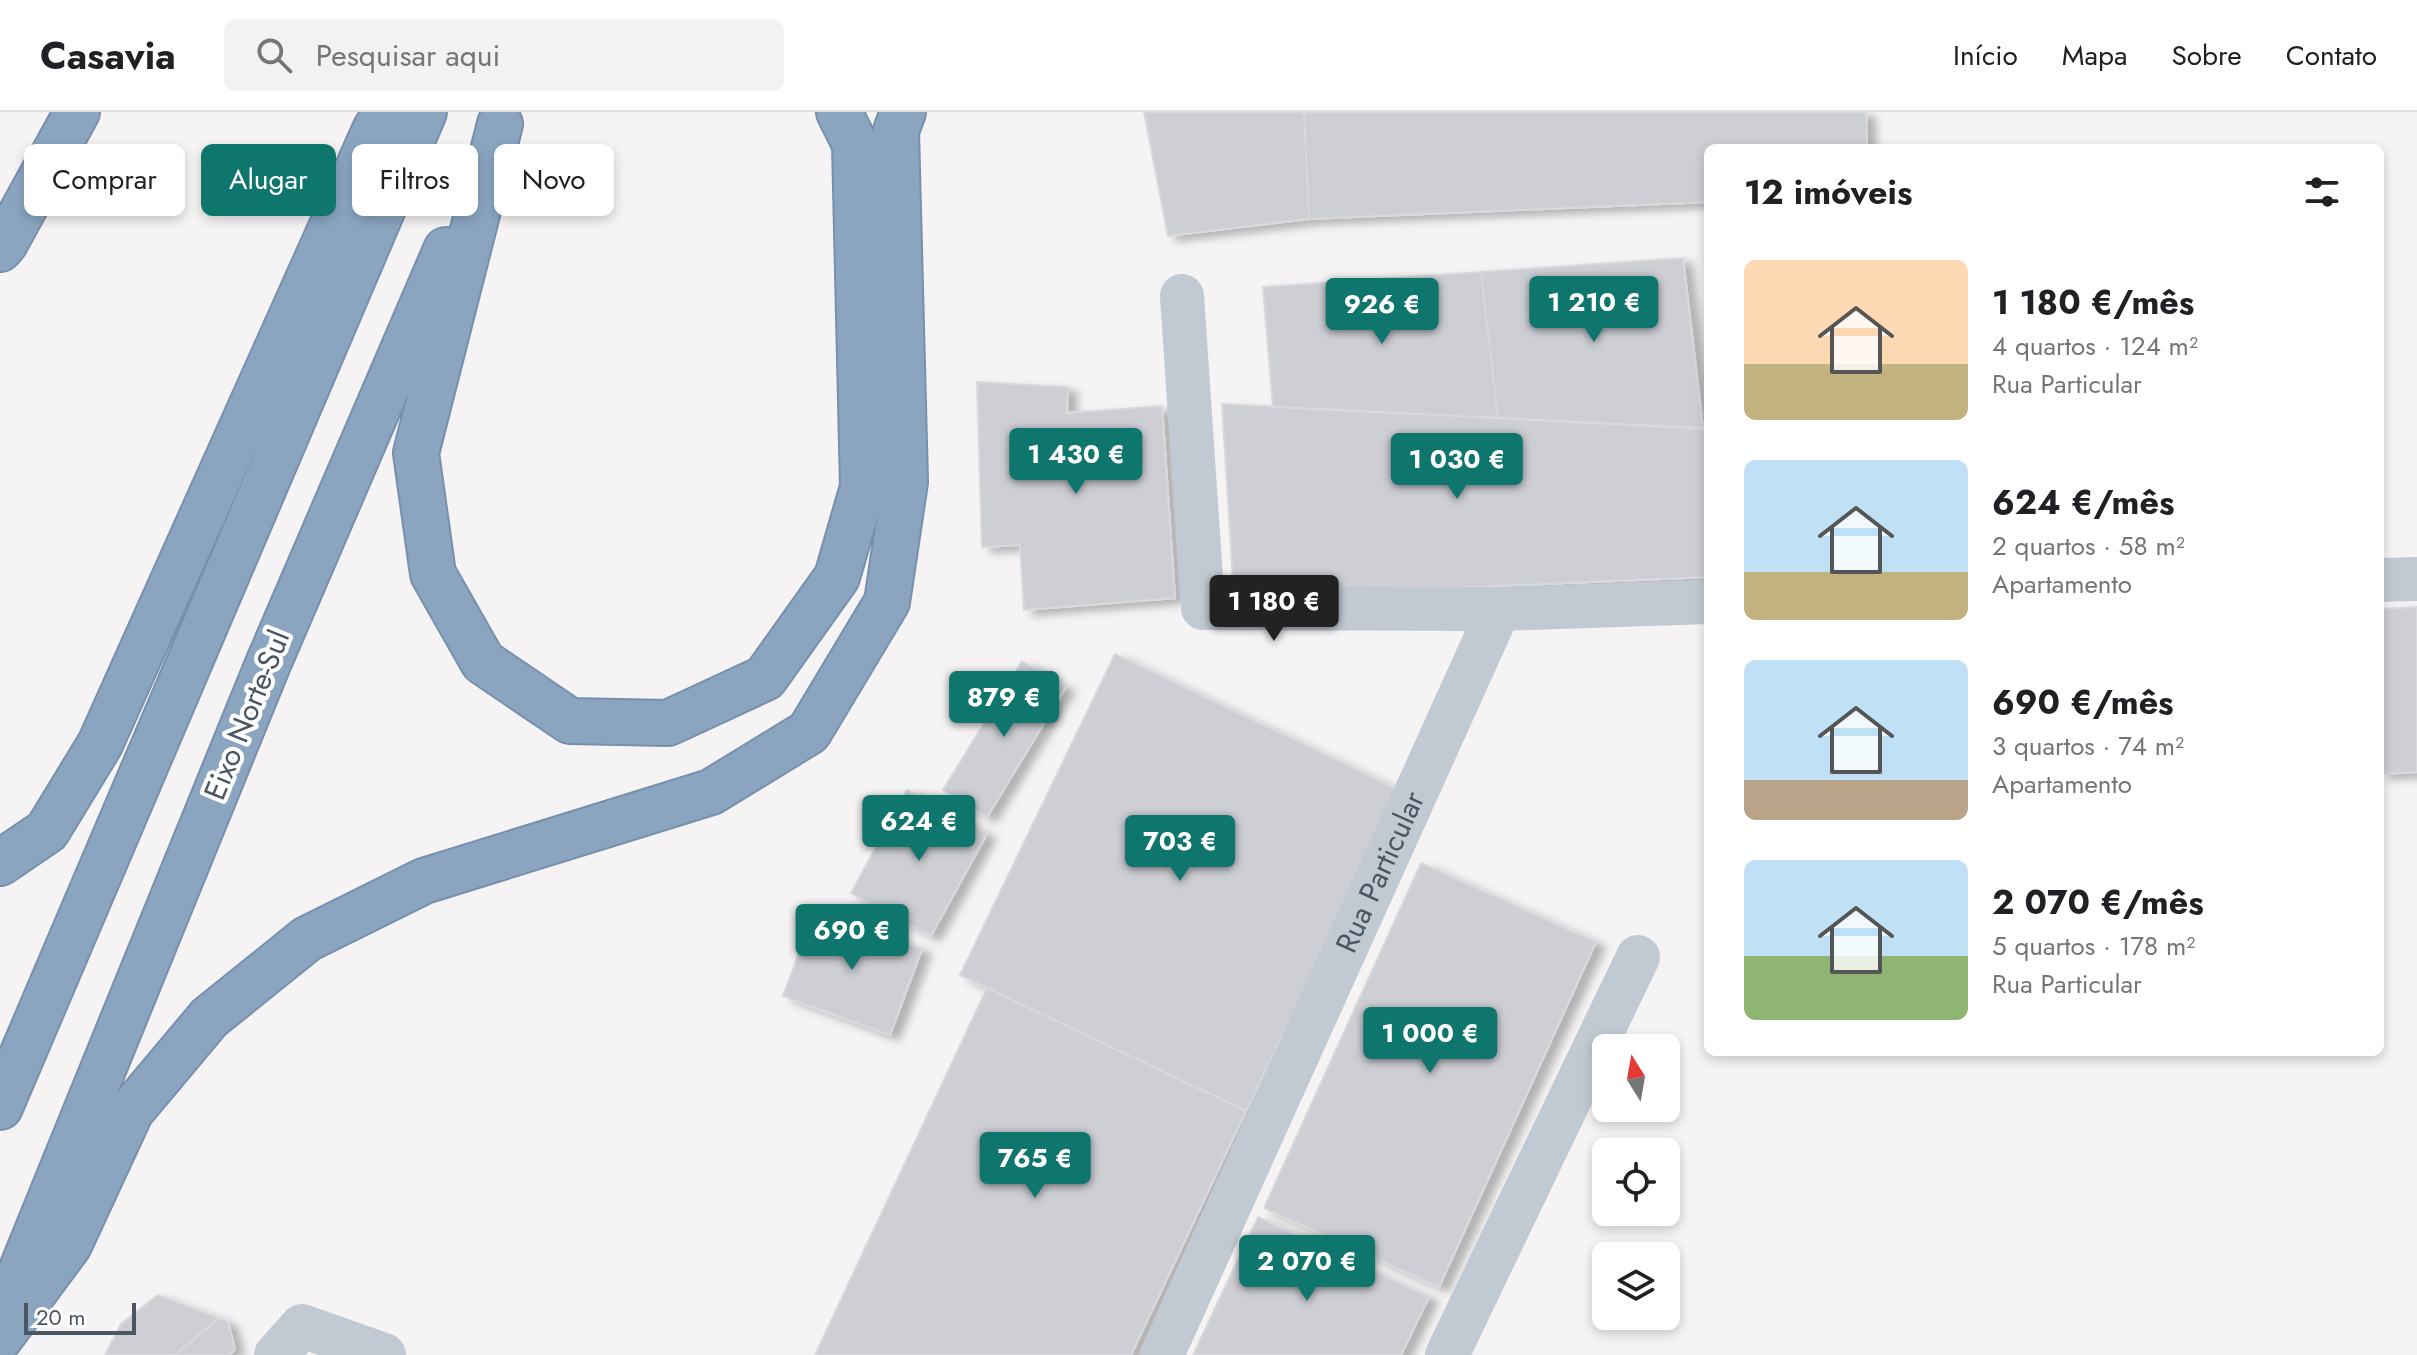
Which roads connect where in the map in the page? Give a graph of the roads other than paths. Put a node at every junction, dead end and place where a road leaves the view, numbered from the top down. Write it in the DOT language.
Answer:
graph roads {
  1 [pos="77,112"];
  2 [pos="839,112"];
  3 [pos="903,112"];
  4 [pos="503,118"];
  5 [pos="401,121"];
  6 [pos="0,249"];
  7 [pos="1182,296"];
  8 [pos="2417,579"];
  9 [pos="2384,580"];
  10 [pos="1704,602"];
  11 [pos="1499,609"];
  12 [pos="0,863"];
  13 [pos="1638,957"];
  14 [pos="0,1107"];
  15 [pos="0,1322"];
  16 [pos="0,1338"];
  17 [pos="289,1340"];
  18 [pos="384,1355"];
  19 [pos="1162,1355"];
  20 [pos="1447,1355"];
  1 -- 6 [label="highway"];
  2 -- 4 [label="highway"];
  3 -- 16 [label="highway"];
  4 -- 15 [label="highway, Eixo Norte-Sul"];
  5 -- 12 [label="highway"];
  5 -- 14 [label="highway"];
  7 -- 11 [label="street"];
  8 -- 9 [label="street"];
  10 -- 11 [label="street"];
  11 -- 19 [label="street, Rua Particular"];
  13 -- 20 [label="street"];
  17 -- 18 [label="street"];
}
